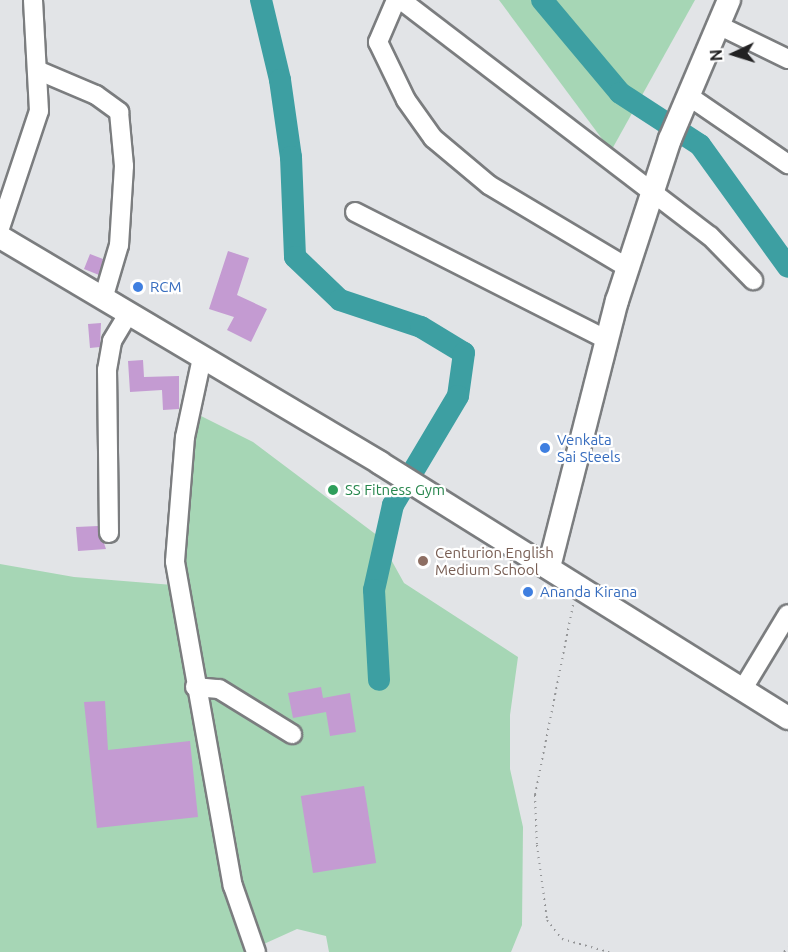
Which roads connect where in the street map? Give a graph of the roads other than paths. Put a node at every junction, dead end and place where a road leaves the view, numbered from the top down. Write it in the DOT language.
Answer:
graph roads {
  1 [pos="33,0"];
  2 [pos="396,0"];
  3 [pos="401,0"];
  4 [pos="729,0"];
  5 [pos="718,25"];
  6 [pos="788,59"];
  7 [pos="37,70"];
  8 [pos="685,105"];
  9 [pos="788,164"];
  10 [pos="652,194"];
  11 [pos="355,212"];
  12 [pos="0,228"];
  13 [pos="0,237"];
  14 [pos="628,268"];
  15 [pos="753,280"];
  16 [pos="103,299"];
  17 [pos="128,314"];
  18 [pos="607,340"];
  19 [pos="202,358"];
  20 [pos="109,533"];
  21 [pos="549,567"];
  22 [pos="788,614"];
  23 [pos="195,687"];
  24 [pos="744,687"];
  25 [pos="788,718"];
  26 [pos="291,734"];
  27 [pos="256,952"];
  1 -- 7 [label="street"];
  2 -- 14 [label="street"];
  3 -- 10 [label="street"];
  4 -- 5 [label="main road"];
  5 -- 6 [label="street"];
  5 -- 8 [label="main road"];
  7 -- 12 [label="street"];
  7 -- 16 [label="street"];
  8 -- 9 [label="street"];
  8 -- 10 [label="main road"];
  10 -- 14 [label="main road"];
  10 -- 15 [label="street"];
  11 -- 18 [label="street"];
  13 -- 16 [label="main road"];
  14 -- 18 [label="main road"];
  16 -- 17 [label="main road"];
  17 -- 19 [label="main road"];
  17 -- 20 [label="street"];
  18 -- 21 [label="main road"];
  19 -- 21 [label="main road"];
  19 -- 23 [label="street"];
  21 -- 24 [label="main road"];
  22 -- 24 [label="street"];
  23 -- 26 [label="street"];
  23 -- 27 [label="street"];
  24 -- 25 [label="main road"];
}
